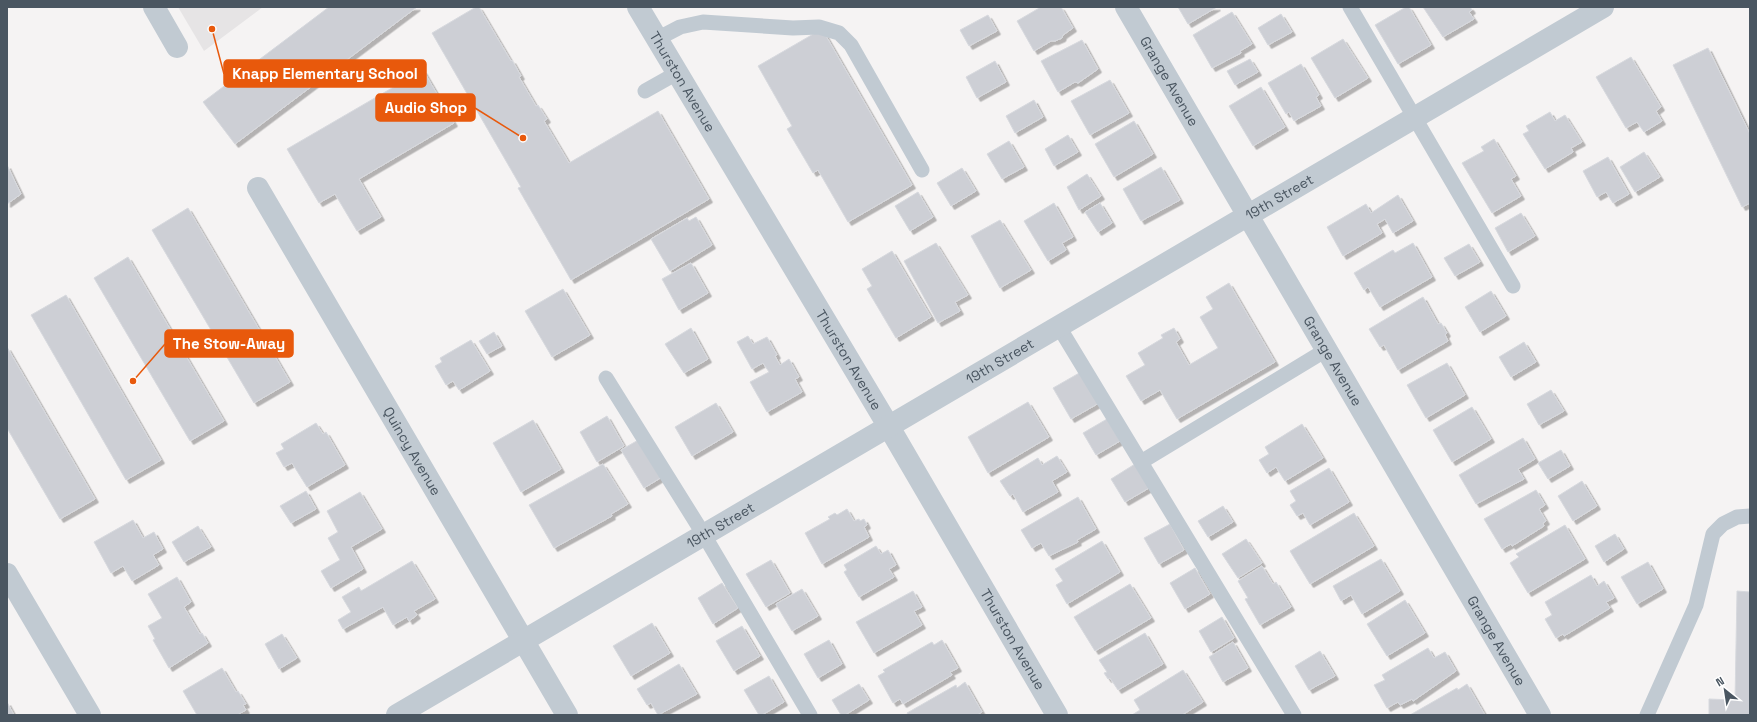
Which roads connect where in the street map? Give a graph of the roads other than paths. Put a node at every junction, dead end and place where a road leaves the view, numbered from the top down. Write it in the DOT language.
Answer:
graph roads {
  1 [pos="154,7"];
  2 [pos="638,7"];
  3 [pos="1126,7"];
  4 [pos="1350,7"];
  5 [pos="1596,9"];
  6 [pos="657,39"];
  7 [pos="177,47"];
  8 [pos="677,73"];
  9 [pos="645,91"];
  10 [pos="1416,117"];
  11 [pos="922,170"];
  12 [pos="258,188"];
  13 [pos="1248,216"];
  14 [pos="1513,286"];
  15 [pos="1059,326"];
  16 [pos="1326,350"];
  17 [pos="606,378"];
  18 [pos="889,427"];
  19 [pos="1141,462"];
  20 [pos="1750,516"];
  21 [pos="704,535"];
  22 [pos="7,574"];
  23 [pos="522,641"];
  24 [pos="90,715"];
  25 [pos="397,715"];
  26 [pos="567,715"];
  27 [pos="810,715"];
  28 [pos="1057,715"];
  29 [pos="1294,715"];
  30 [pos="1540,715"];
  31 [pos="1647,715"];
  1 -- 7 [label="street"];
  2 -- 6 [label="street, Thurston Avenue"];
  3 -- 13 [label="street, Grange Avenue"];
  4 -- 10 [label="lane"];
  5 -- 10 [label="street, 19th Street"];
  6 -- 8 [label="street, Thurston Avenue"];
  6 -- 11 [label="lane"];
  8 -- 9 [label="lane"];
  8 -- 18 [label="street, Thurston Avenue"];
  10 -- 13 [label="street, 19th Street"];
  10 -- 14 [label="lane"];
  12 -- 23 [label="street, Quincy Avenue"];
  13 -- 15 [label="street, 19th Street"];
  13 -- 16 [label="street, Grange Avenue"];
  15 -- 18 [label="street, 19th Street"];
  15 -- 19 [label="lane"];
  16 -- 19 [label="lane"];
  16 -- 30 [label="street, Grange Avenue"];
  17 -- 21 [label="lane"];
  18 -- 21 [label="street, 19th Street"];
  18 -- 28 [label="street, Thurston Avenue"];
  19 -- 29 [label="lane"];
  20 -- 31 [label="lane"];
  21 -- 23 [label="street, 19th Street"];
  21 -- 27 [label="lane"];
  22 -- 24 [label="street"];
  23 -- 25 [label="street, 19th Street"];
  23 -- 26 [label="street, Quincy Avenue"];
}
